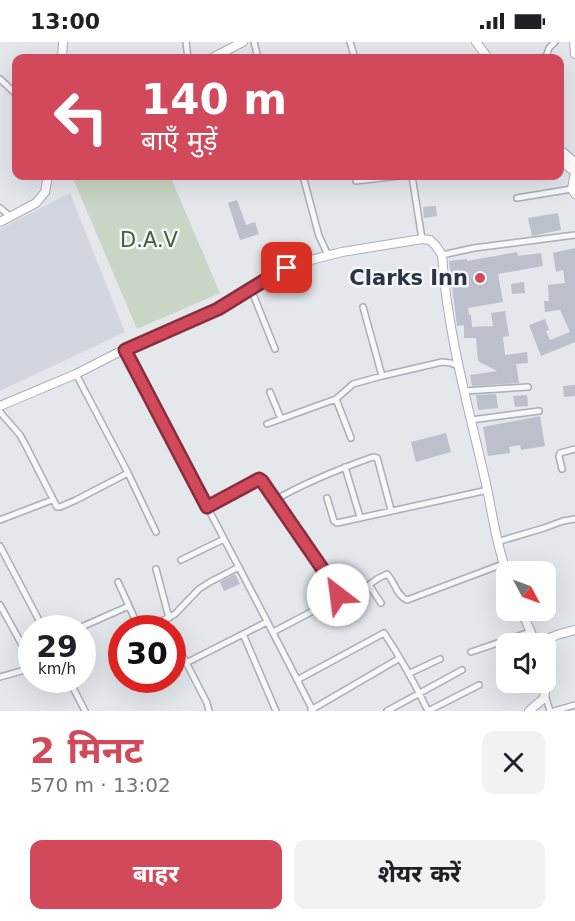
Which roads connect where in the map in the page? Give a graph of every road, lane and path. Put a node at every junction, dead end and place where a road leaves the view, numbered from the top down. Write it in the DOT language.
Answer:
graph roads {
  1 [pos="243,42"];
  2 [pos="573,42"];
  3 [pos="220,54"];
  4 [pos="575,54"];
  5 [pos="0,79"];
  6 [pos="12,90"];
  7 [pos="575,171"];
  8 [pos="47,180"];
  9 [pos="304,180"];
  10 [pos="365,180"];
  11 [pos="413,180"];
  12 [pos="356,181"];
  13 [pos="574,192"];
  14 [pos="518,198"];
  15 [pos="0,208"];
  16 [pos="11,217"];
  17 [pos="0,222"];
  18 [pos="575,235"];
  19 [pos="422,239"];
  20 [pos="328,255"];
  21 [pos="442,255"];
  22 [pos="251,289"];
  23 [pos="363,307"];
  24 [pos="125,350"];
  25 [pos="275,350"];
  26 [pos="458,366"];
  27 [pos="76,374"];
  28 [pos="382,376"];
  29 [pos="528,387"];
  30 [pos="464,391"];
  31 [pos="270,393"];
  32 [pos="336,399"];
  33 [pos="0,406"];
  34 [pos="539,411"];
  35 [pos="0,412"];
  36 [pos="281,419"];
  37 [pos="471,420"];
  38 [pos="267,424"];
  39 [pos="351,438"];
  40 [pos="575,449"];
  41 [pos="345,467"];
  42 [pos="562,469"];
  43 [pos="128,473"];
  44 [pos="488,490"];
  45 [pos="327,498"];
  46 [pos="52,500"];
  47 [pos="275,500"];
  48 [pos="207,507"];
  49 [pos="391,510"];
  50 [pos="360,517"];
  51 [pos="575,519"];
  52 [pos="0,520"];
  53 [pos="156,532"];
  54 [pos="224,539"];
  55 [pos="497,542"];
  56 [pos="0,546"];
  57 [pos="181,560"];
  58 [pos="502,561"];
  59 [pos="239,567"];
  60 [pos="496,567"];
  61 [pos="156,569"];
  62 [pos="118,582"];
  63 [pos="381,603"];
  64 [pos="0,605"];
  65 [pos="129,606"];
  66 [pos="36,615"];
  67 [pos="133,615"];
  68 [pos="166,615"];
  69 [pos="175,615"];
  70 [pos="96,621"];
  71 [pos="526,621"];
  72 [pos="267,622"];
  73 [pos="575,630"];
  74 [pos="273,632"];
  75 [pos="530,632"];
  76 [pos="243,633"];
  77 [pos="556,635"];
  78 [pos="18,638"];
  79 [pos="471,652"];
  80 [pos="400,658"];
  81 [pos="440,659"];
  82 [pos="186,663"];
  83 [pos="462,670"];
  84 [pos="18,672"];
  85 [pos="410,673"];
  86 [pos="0,677"];
  87 [pos="297,680"];
  88 [pos="479,685"];
  89 [pos="76,693"];
  90 [pos="419,693"];
  91 [pos="545,695"];
  92 [pos="575,705"];
  93 [pos="85,711"];
  94 [pos="209,711"];
  95 [pos="276,711"];
  96 [pos="312,711"];
  97 [pos="387,711"];
  98 [pos="529,711"];
  99 [pos="552,711"];
  1 -- 3 [label="street"];
  2 -- 4 [label="street"];
  5 -- 6 [label="street"];
  7 -- 13 [label="street"];
  8 -- 16 [label="street"];
  9 -- 20 [label="street"];
  10 -- 12 [label="street"];
  11 -- 19 [label="street"];
  13 -- 14 [label="street"];
  15 -- 16 [label="street"];
  16 -- 17 [label="street"];
  18 -- 21 [label="street"];
  19 -- 20 [label="street"];
  19 -- 21 [label="street"];
  20 -- 22 [label="street"];
  21 -- 26 [label="street"];
  22 -- 24 [label="street"];
  22 -- 25 [label="street"];
  23 -- 28 [label="street"];
  24 -- 27 [label="street"];
  24 -- 48 [label="street"];
  26 -- 28 [label="street"];
  26 -- 30 [label="street"];
  27 -- 33 [label="street"];
  27 -- 43 [label="street"];
  28 -- 32 [label="street"];
  29 -- 30 [label="street"];
  30 -- 37 [label="street"];
  31 -- 36 [label="street"];
  32 -- 36 [label="street"];
  32 -- 39 [label="street"];
  34 -- 37 [label="street"];
  35 -- 46 [label="street"];
  36 -- 38 [label="street"];
  37 -- 44 [label="street"];
  40 -- 42 [label="street"];
  41 -- 47 [label="street"];
  41 -- 49 [label="street"];
  41 -- 50 [label="street"];
  43 -- 46 [label="street"];
  43 -- 53 [label="street"];
  44 -- 49 [label="street"];
  44 -- 55 [label="street"];
  45 -- 50 [label="street"];
  46 -- 52 [label="street"];
  47 -- 48 [label="street"];
  47 -- 74 [label="street"];
  48 -- 54 [label="street"];
  49 -- 50 [label="street"];
  51 -- 55 [label="street"];
  54 -- 57 [label="street"];
  54 -- 59 [label="street"];
  55 -- 58 [label="street"];
  56 -- 66 [label="street"];
  59 -- 69 [label="street"];
  59 -- 72 [label="street"];
  60 -- 63 [label="street"];
  61 -- 68 [label="street"];
  62 -- 65 [label="street"];
  64 -- 78 [label="street"];
  65 -- 67 [label="street"];
  65 -- 70 [label="street"];
  71 -- 75 [label="street"];
  72 -- 74 [label="street"];
  72 -- 76 [label="street"];
  73 -- 77 [label="street"];
  74 -- 87 [label="street"];
  75 -- 79 [label="street"];
  76 -- 82 [label="street"];
  76 -- 95 [label="street"];
  80 -- 85 [label="street"];
  80 -- 87 [label="street"];
  80 -- 96 [label="street"];
  81 -- 85 [label="street"];
  82 -- 94 [label="street"];
  83 -- 90 [label="street"];
  84 -- 86 [label="street"];
  85 -- 90 [label="street"];
  87 -- 96 [label="street"];
  88 -- 90 [label="street"];
  89 -- 93 [label="street"];
  90 -- 97 [label="street"];
  91 -- 98 [label="street"];
  91 -- 99 [label="street"];
  92 -- 99 [label="street"];
}
